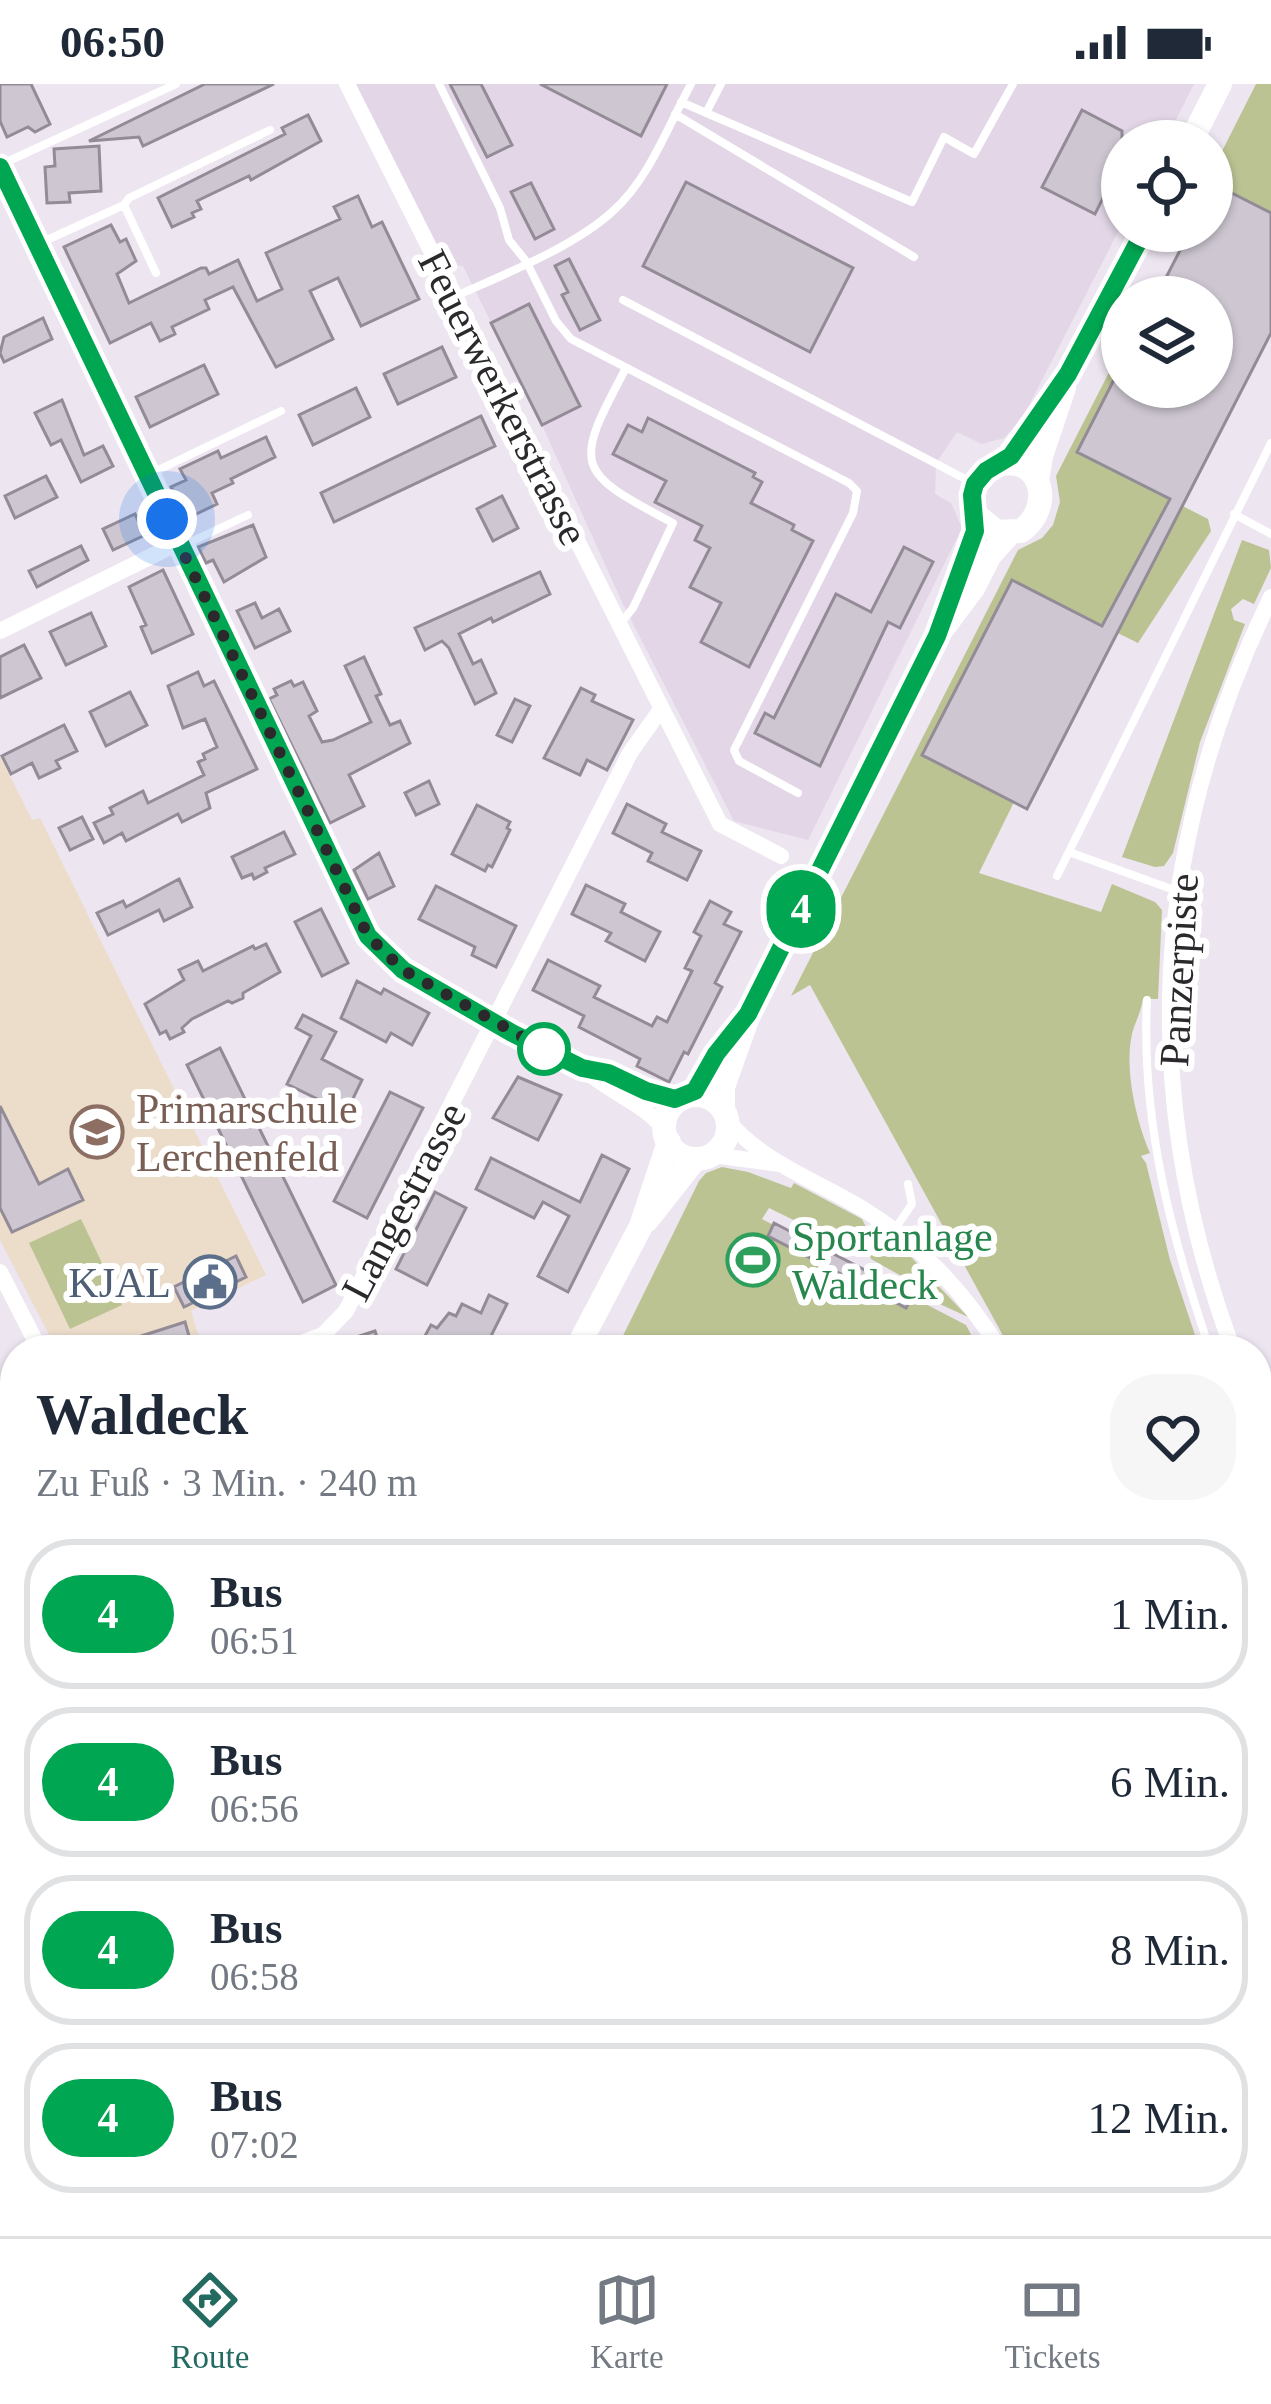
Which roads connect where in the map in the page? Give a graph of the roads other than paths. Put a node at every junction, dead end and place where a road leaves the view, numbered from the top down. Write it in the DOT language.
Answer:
graph roads {
  1 [pos="176,84"];
  2 [pos="347,84"];
  3 [pos="439,84"];
  4 [pos="691,84"];
  5 [pos="721,84"];
  6 [pos="1013,84"];
  7 [pos="1220,84"];
  8 [pos="681,102"];
  9 [pos="706,113"];
  10 [pos="675,114"];
  11 [pos="1202,120"];
  12 [pos="270,130"];
  13 [pos="0,166"];
  14 [pos="124,205"];
  15 [pos="37,245"];
  16 [pos="1133,252"];
  17 [pos="914,257"];
  18 [pos="526,261"];
  19 [pos="156,273"];
  20 [pos="454,297"];
  21 [pos="623,300"];
  22 [pos="626,368"];
  23 [pos="1068,374"];
  24 [pos="280,411"];
  25 [pos="1271,443"];
  26 [pos="1002,464"];
  27 [pos="146,475"];
  28 [pos="1037,481"];
  29 [pos="975,484"];
  30 [pos="1234,514"];
  31 [pos="248,515"];
  32 [pos="977,516"];
  33 [pos="1010,533"];
  34 [pos="1271,534"];
  35 [pos="179,545"];
  36 [pos="1271,597"];
  37 [pos="619,626"];
  38 [pos="0,631"];
  39 [pos="937,636"];
  40 [pos="661,709"];
  41 [pos="798,793"];
  42 [pos="1069,852"];
  43 [pos="781,856"];
  44 [pos="1057,876"];
  45 [pos="1179,892"];
  46 [pos="1147,1000"];
  47 [pos="748,1014"];
  48 [pos="496,1023"];
  49 [pos="582,1068"];
  50 [pos="686,1097"];
  51 [pos="726,1115"];
  52 [pos="667,1136"];
  53 [pos="704,1157"];
  54 [pos="780,1164"];
  55 [pos="908,1184"];
  56 [pos="641,1226"];
  57 [pos="894,1230"];
  58 [pos="0,1273"];
  59 [pos="32,1335"];
  60 [pos="323,1335"];
  61 [pos="584,1335"];
  62 [pos="989,1335"];
  63 [pos="1206,1335"];
  64 [pos="1228,1335"];
  1 -- 13 [label="lane"];
  2 -- 20 [label="street, Feuerwerkerstrasse"];
  3 -- 18 [label="lane"];
  4 -- 8 [label="lane"];
  5 -- 9 [label="lane"];
  6 -- 9 [label="lane"];
  7 -- 11 [label="main road"];
  8 -- 9 [label="lane"];
  8 -- 10 [label="lane"];
  10 -- 17 [label="lane"];
  10 -- 18 [label="lane"];
  12 -- 14 [label="lane"];
  13 -- 15 [label="street"];
  14 -- 15 [label="lane"];
  14 -- 19 [label="lane"];
  15 -- 27 [label="street"];
  16 -- 23 [label="main road"];
  18 -- 20 [label="lane"];
  18 -- 22 [label="lane"];
  20 -- 37 [label="street, Feuerwerkerstrasse"];
  21 -- 29 [label="lane"];
  22 -- 37 [label="lane"];
  22 -- 41 [label="lane"];
  23 -- 26 [label="main road"];
  23 -- 28 [label="main road"];
  24 -- 27 [label="lane"];
  25 -- 30 [label="lane"];
  26 -- 28 [label="main road"];
  26 -- 29 [label="main road"];
  27 -- 35 [label="street"];
  28 -- 33 [label="main road"];
  29 -- 32 [label="main road"];
  30 -- 34 [label="lane"];
  30 -- 42 [label="lane"];
  31 -- 35 [label="lane"];
  32 -- 33 [label="main road"];
  32 -- 39 [label="main road"];
  33 -- 39 [label="main road"];
  35 -- 38 [label="street"];
  35 -- 48 [label="street"];
  36 -- 45 [label="street, Panzerpiste"];
  37 -- 40 [label="street, Feuerwerkerstrasse"];
  39 -- 47 [label="main road"];
  40 -- 43 [label="street, Feuerwerkerstrasse"];
  40 -- 48 [label="street"];
  42 -- 44 [label="lane"];
  42 -- 45 [label="lane"];
  45 -- 64 [label="street, Panzerpiste"];
  46 -- 63 [label="lane"];
  47 -- 50 [label="main road"];
  47 -- 51 [label="main road"];
  48 -- 49 [label="street"];
  48 -- 60 [label="street, Langestrasse"];
  49 -- 50 [label="street"];
  49 -- 52 [label="street"];
  50 -- 51 [label="main road"];
  50 -- 52 [label="main road"];
  51 -- 53 [label="main road"];
  51 -- 54 [label="street"];
  52 -- 53 [label="main road"];
  52 -- 56 [label="main road"];
  53 -- 54 [label="street"];
  53 -- 56 [label="main road"];
  54 -- 57 [label="street"];
  55 -- 57 [label="lane"];
  56 -- 61 [label="main road"];
  57 -- 62 [label="street"];
  58 -- 59 [label="street"];
}
